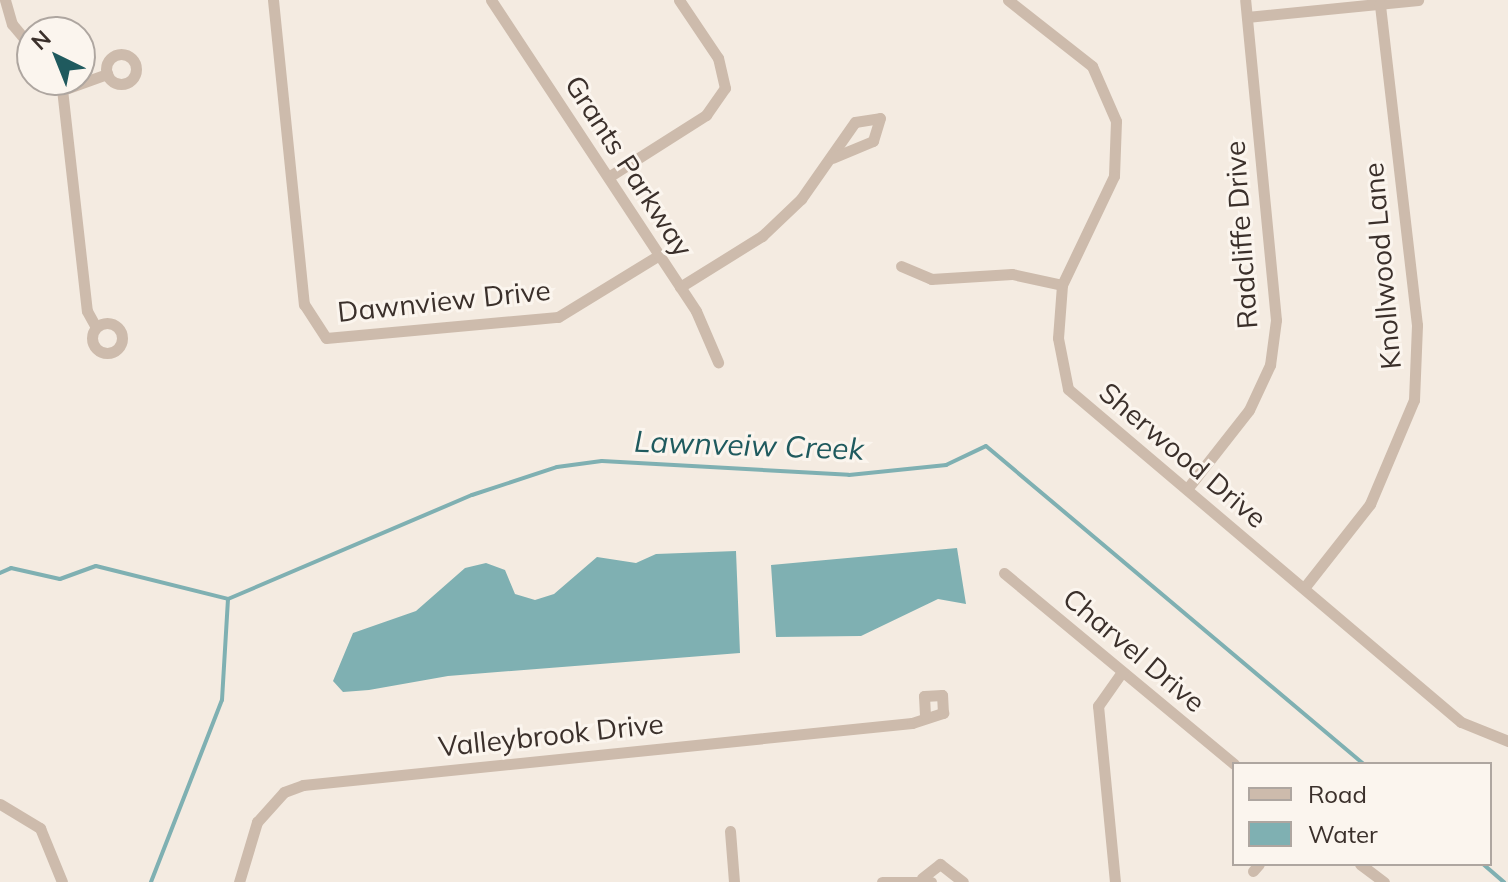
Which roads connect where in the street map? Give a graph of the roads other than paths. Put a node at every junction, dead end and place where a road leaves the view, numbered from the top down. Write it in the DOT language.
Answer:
graph roads {
  1 [pos="5,0"];
  2 [pos="273,0"];
  3 [pos="491,0"];
  4 [pos="679,0"];
  5 [pos="1008,0"];
  6 [pos="1245,0"];
  7 [pos="1418,0"];
  8 [pos="1380,4"];
  9 [pos="1247,17"];
  10 [pos="16,29"];
  11 [pos="107,74"];
  12 [pos="96,77"];
  13 [pos="64,96"];
  14 [pos="832,158"];
  15 [pos="610,176"];
  16 [pos="659,255"];
  17 [pos="901,266"];
  18 [pos="1062,285"];
  19 [pos="680,287"];
  20 [pos="96,327"];
  21 [pos="718,362"];
  22 [pos="1187,489"];
  23 [pos="1004,573"];
  24 [pos="1304,588"];
  25 [pos="1122,672"];
  26 [pos="925,714"];
  27 [pos="1508,741"];
  28 [pos="1232,762"];
  29 [pos="0,804"];
  30 [pos="730,831"];
  31 [pos="1363,866"];
  32 [pos="927,880"];
  33 [pos="62,882"];
  34 [pos="239,882"];
  35 [pos="734,882"];
  36 [pos="882,882"];
  37 [pos="963,882"];
  38 [pos="1115,882"];
  39 [pos="1384,882"];
  1 -- 10 [label="street"];
  2 -- 16 [label="street, Dawnview Drive"];
  3 -- 15 [label="street, Grants Parkway"];
  4 -- 15 [label="street"];
  5 -- 18 [label="street, Sherwood Drive"];
  6 -- 9 [label="street, Radcliffe Drive"];
  7 -- 8 [label="street"];
  8 -- 9 [label="street"];
  8 -- 24 [label="street, Knollwood Lane"];
  9 -- 22 [label="street, Radcliffe Drive"];
  11 -- 12 [label="street"];
  13 -- 20 [label="street"];
  14 -- 14 [label="street"];
  14 -- 19 [label="street"];
  15 -- 16 [label="street, Grants Parkway"];
  16 -- 19 [label="street, Grants Parkway"];
  17 -- 18 [label="street"];
  18 -- 22 [label="street, Sherwood Drive"];
  19 -- 21 [label="street, Grants Parkway"];
  22 -- 24 [label="street, Sherwood Drive"];
  23 -- 25 [label="street, Charvel Drive"];
  24 -- 27 [label="street, Sherwood Drive"];
  25 -- 28 [label="street, Charvel Drive"];
  25 -- 38 [label="street"];
  26 -- 34 [label="street, Valleybrook Drive"];
  29 -- 33 [label="street"];
  30 -- 35 [label="street"];
  31 -- 39 [label="street"];
  32 -- 36 [label="street"];
  32 -- 37 [label="street"];
}
